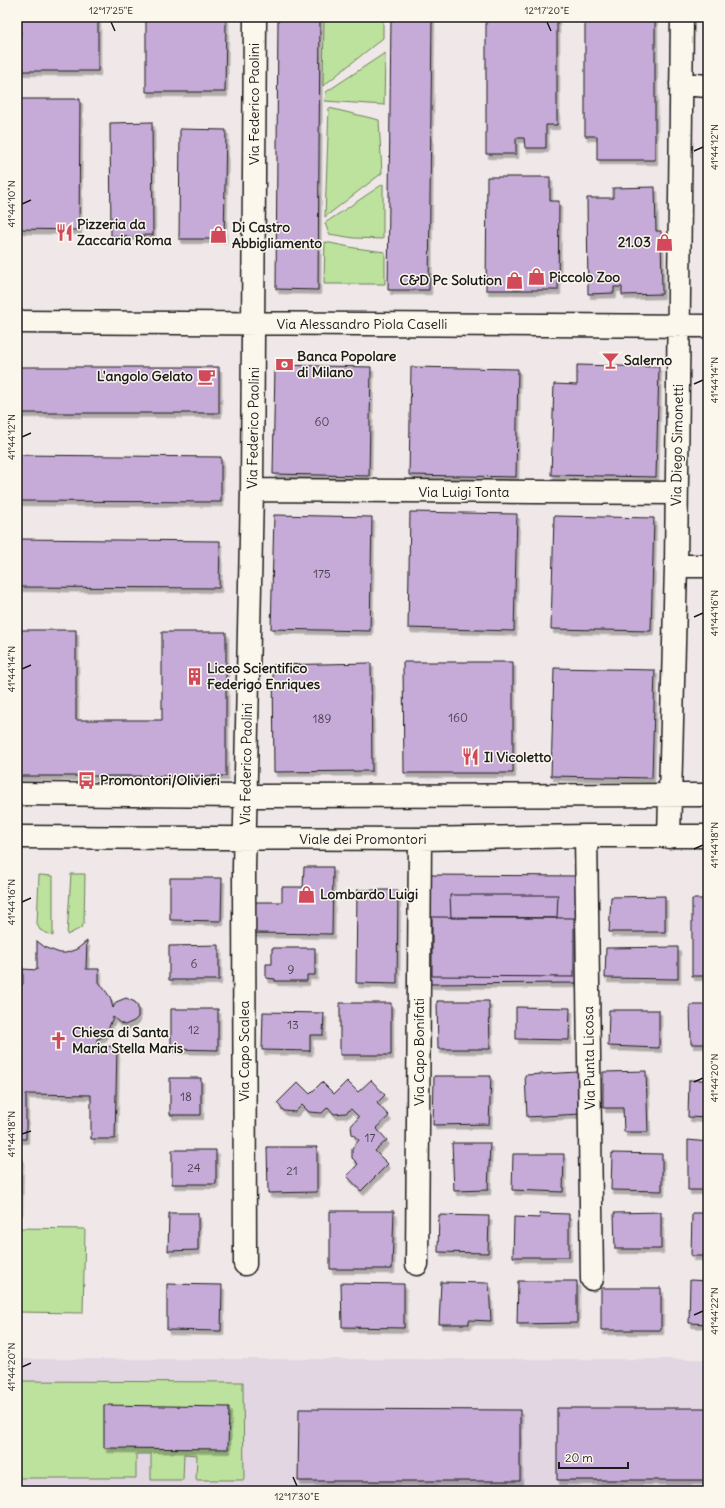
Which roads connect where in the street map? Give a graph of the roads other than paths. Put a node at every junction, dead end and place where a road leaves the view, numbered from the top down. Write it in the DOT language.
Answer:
graph roads {
  1 [pos="255,17"];
  2 [pos="682,17"];
  3 [pos="681,84"];
  4 [pos="708,86"];
  5 [pos="17,322"];
  6 [pos="254,323"];
  7 [pos="679,326"];
  8 [pos="708,326"];
  9 [pos="252,490"];
  10 [pos="676,493"];
  11 [pos="676,566"];
  12 [pos="708,566"];
  13 [pos="17,794"];
  14 [pos="670,794"];
  15 [pos="708,795"];
  16 [pos="245,796"];
  17 [pos="586,836"];
  18 [pos="708,836"];
  19 [pos="17,837"];
  20 [pos="669,837"];
  21 [pos="244,839"];
  22 [pos="420,839"];
  23 [pos="245,1264"];
  24 [pos="417,1264"];
  25 [pos="592,1279"];
  1 -- 6 [label="street, Via Federico Paolini"];
  2 -- 3 [label="street, Via Diego Simonetti"];
  3 -- 4 [label="street"];
  3 -- 7 [label="street, Via Diego Simonetti"];
  5 -- 6 [label="street, Via Alessandro Piola Caselli"];
  6 -- 7 [label="street, Via Alessandro Piola Caselli"];
  6 -- 9 [label="street, Via Federico Paolini"];
  7 -- 8 [label="street, Via Alessandro Piola Caselli"];
  7 -- 10 [label="street, Via Diego Simonetti"];
  9 -- 10 [label="street, Via Luigi Tonta"];
  9 -- 16 [label="street, Via Federico Paolini"];
  10 -- 11 [label="street, Via Diego Simonetti"];
  11 -- 12 [label="street"];
  11 -- 14 [label="street, Via Diego Simonetti"];
  13 -- 16 [label="street"];
  14 -- 15 [label="street"];
  14 -- 16 [label="street"];
  14 -- 20 [label="street, Via Diego Simonetti"];
  16 -- 21 [label="street, Via Federico Paolini"];
  17 -- 20 [label="street, Viale dei Promontori"];
  17 -- 22 [label="street, Viale dei Promontori"];
  17 -- 25 [label="street, Via Punta Licosa"];
  18 -- 20 [label="street, Viale dei Promontori"];
  19 -- 21 [label="street, Viale dei Promontori"];
  21 -- 22 [label="street, Viale dei Promontori"];
  21 -- 23 [label="street, Via Capo Scalea"];
  22 -- 24 [label="street, Via Capo Bonifati"];
}
